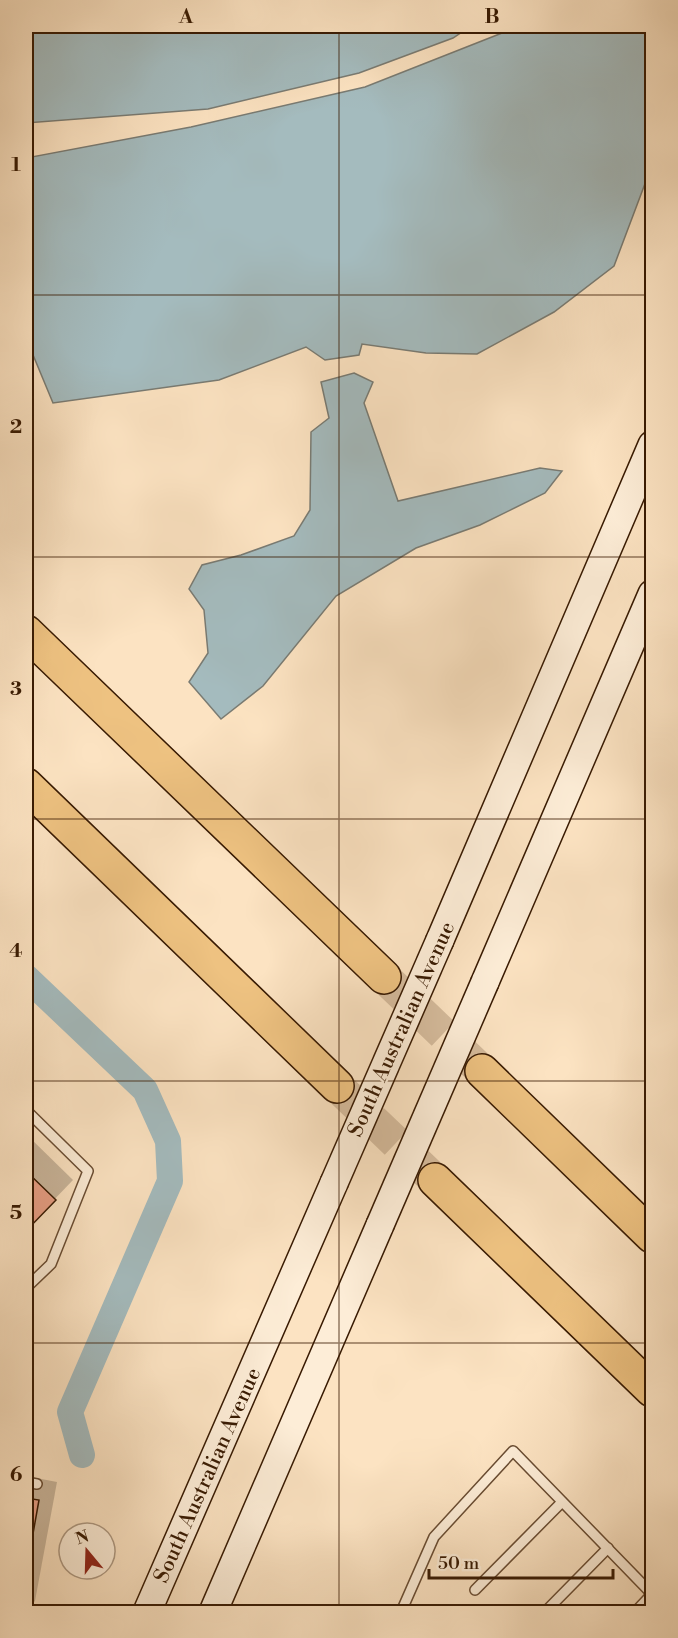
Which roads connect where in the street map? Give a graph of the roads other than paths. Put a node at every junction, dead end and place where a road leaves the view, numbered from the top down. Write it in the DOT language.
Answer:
graph roads {
  1 [pos="652,445"];
  2 [pos="652,594"];
  3 [pos="26,632"];
  4 [pos="26,785"];
  5 [pos="384,977"];
  6 [pos="482,1071"];
  7 [pos="337,1086"];
  8 [pos="26,1110"];
  9 [pos="435,1180"];
  10 [pos="652,1236"];
  11 [pos="26,1288"];
  12 [pos="652,1390"];
  13 [pos="26,1482"];
  14 [pos="37,1484"];
  15 [pos="562,1502"];
  16 [pos="608,1548"];
  17 [pos="475,1590"];
  18 [pos="652,1594"];
  19 [pos="147,1612"];
  20 [pos="213,1612"];
  21 [pos="401,1612"];
  22 [pos="545,1612"];
  23 [pos="634,1612"];
  1 -- 19 [label="main road, South Australian Avenue, bridge"];
  2 -- 20 [label="main road, bridge"];
  3 -- 5 [label="highway"];
  4 -- 7 [label="highway"];
  6 -- 10 [label="highway"];
  8 -- 11 [label="lane"];
  9 -- 12 [label="highway"];
  13 -- 14 [label="lane"];
  15 -- 16 [label="lane"];
  15 -- 17 [label="lane"];
  15 -- 21 [label="lane"];
  16 -- 18 [label="lane"];
  16 -- 22 [label="lane"];
  18 -- 23 [label="lane"];
}
